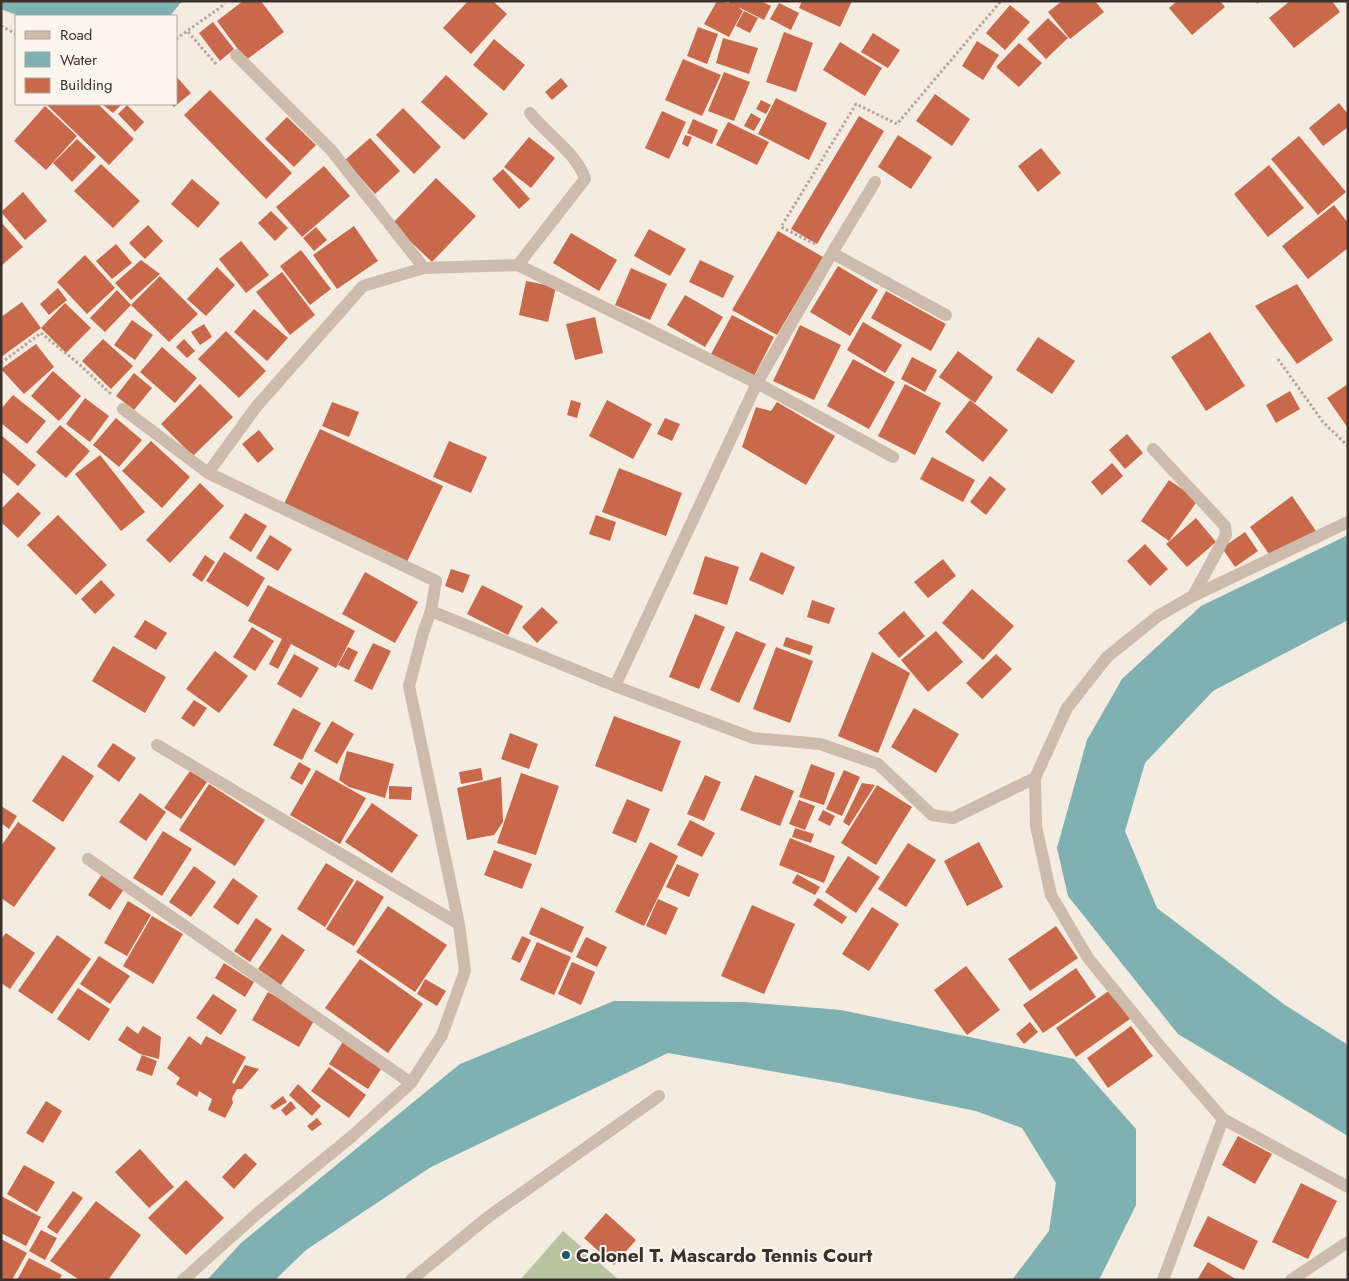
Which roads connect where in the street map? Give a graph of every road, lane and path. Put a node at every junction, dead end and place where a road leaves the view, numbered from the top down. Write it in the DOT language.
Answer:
graph roads {
  1 [pos="1001,1"];
  2 [pos="1256,1"];
  3 [pos="225,4"];
  4 [pos="1260,5"];
  5 [pos="1,26"];
  6 [pos="188,32"];
  7 [pos="15,33"];
  8 [pos="178,38"];
  9 [pos="236,55"];
  10 [pos="530,114"];
  11 [pos="875,182"];
  12 [pos="832,252"];
  13 [pos="518,265"];
  14 [pos="424,268"];
  15 [pos="946,315"];
  16 [pos="1278,359"];
  17 [pos="1,363"];
  18 [pos="758,383"];
  19 [pos="123,409"];
  20 [pos="1348,446"];
  21 [pos="1153,450"];
  22 [pos="893,457"];
  23 [pos="208,473"];
  24 [pos="1348,522"];
  25 [pos="1193,596"];
  26 [pos="431,611"];
  27 [pos="616,686"];
  28 [pos="157,745"];
  29 [pos="1034,778"];
  30 [pos="88,858"];
  31 [pos="459,924"];
  32 [pos="410,1083"];
  33 [pos="659,1096"];
  34 [pos="1223,1119"];
  35 [pos="1348,1188"];
  36 [pos="1348,1242"];
  37 [pos="183,1280"];
  38 [pos="411,1280"];
  39 [pos="1163,1280"];
  40 [pos="1292,1280"];
  1 -- 12 [label="path"];
  2 -- 4 [label="path"];
  3 -- 6 [label="path"];
  5 -- 7 [label="path"];
  6 -- 8 [label="path"];
  6 -- 9 [label="path"];
  9 -- 14 [label="street"];
  10 -- 13 [label="street"];
  11 -- 12 [label="street"];
  12 -- 15 [label="street"];
  12 -- 18 [label="street"];
  13 -- 14 [label="street"];
  13 -- 18 [label="street"];
  14 -- 23 [label="street"];
  16 -- 20 [label="path"];
  17 -- 19 [label="path"];
  18 -- 22 [label="street"];
  18 -- 27 [label="street"];
  19 -- 23 [label="street"];
  21 -- 25 [label="street"];
  23 -- 26 [label="street"];
  24 -- 25 [label="street"];
  25 -- 29 [label="street"];
  26 -- 27 [label="street"];
  26 -- 31 [label="street"];
  27 -- 29 [label="street"];
  28 -- 31 [label="street"];
  29 -- 34 [label="street"];
  30 -- 32 [label="street"];
  31 -- 32 [label="street"];
  32 -- 37 [label="street"];
  33 -- 38 [label="street"];
  34 -- 35 [label="street"];
  34 -- 39 [label="street"];
  36 -- 40 [label="street"];
}
